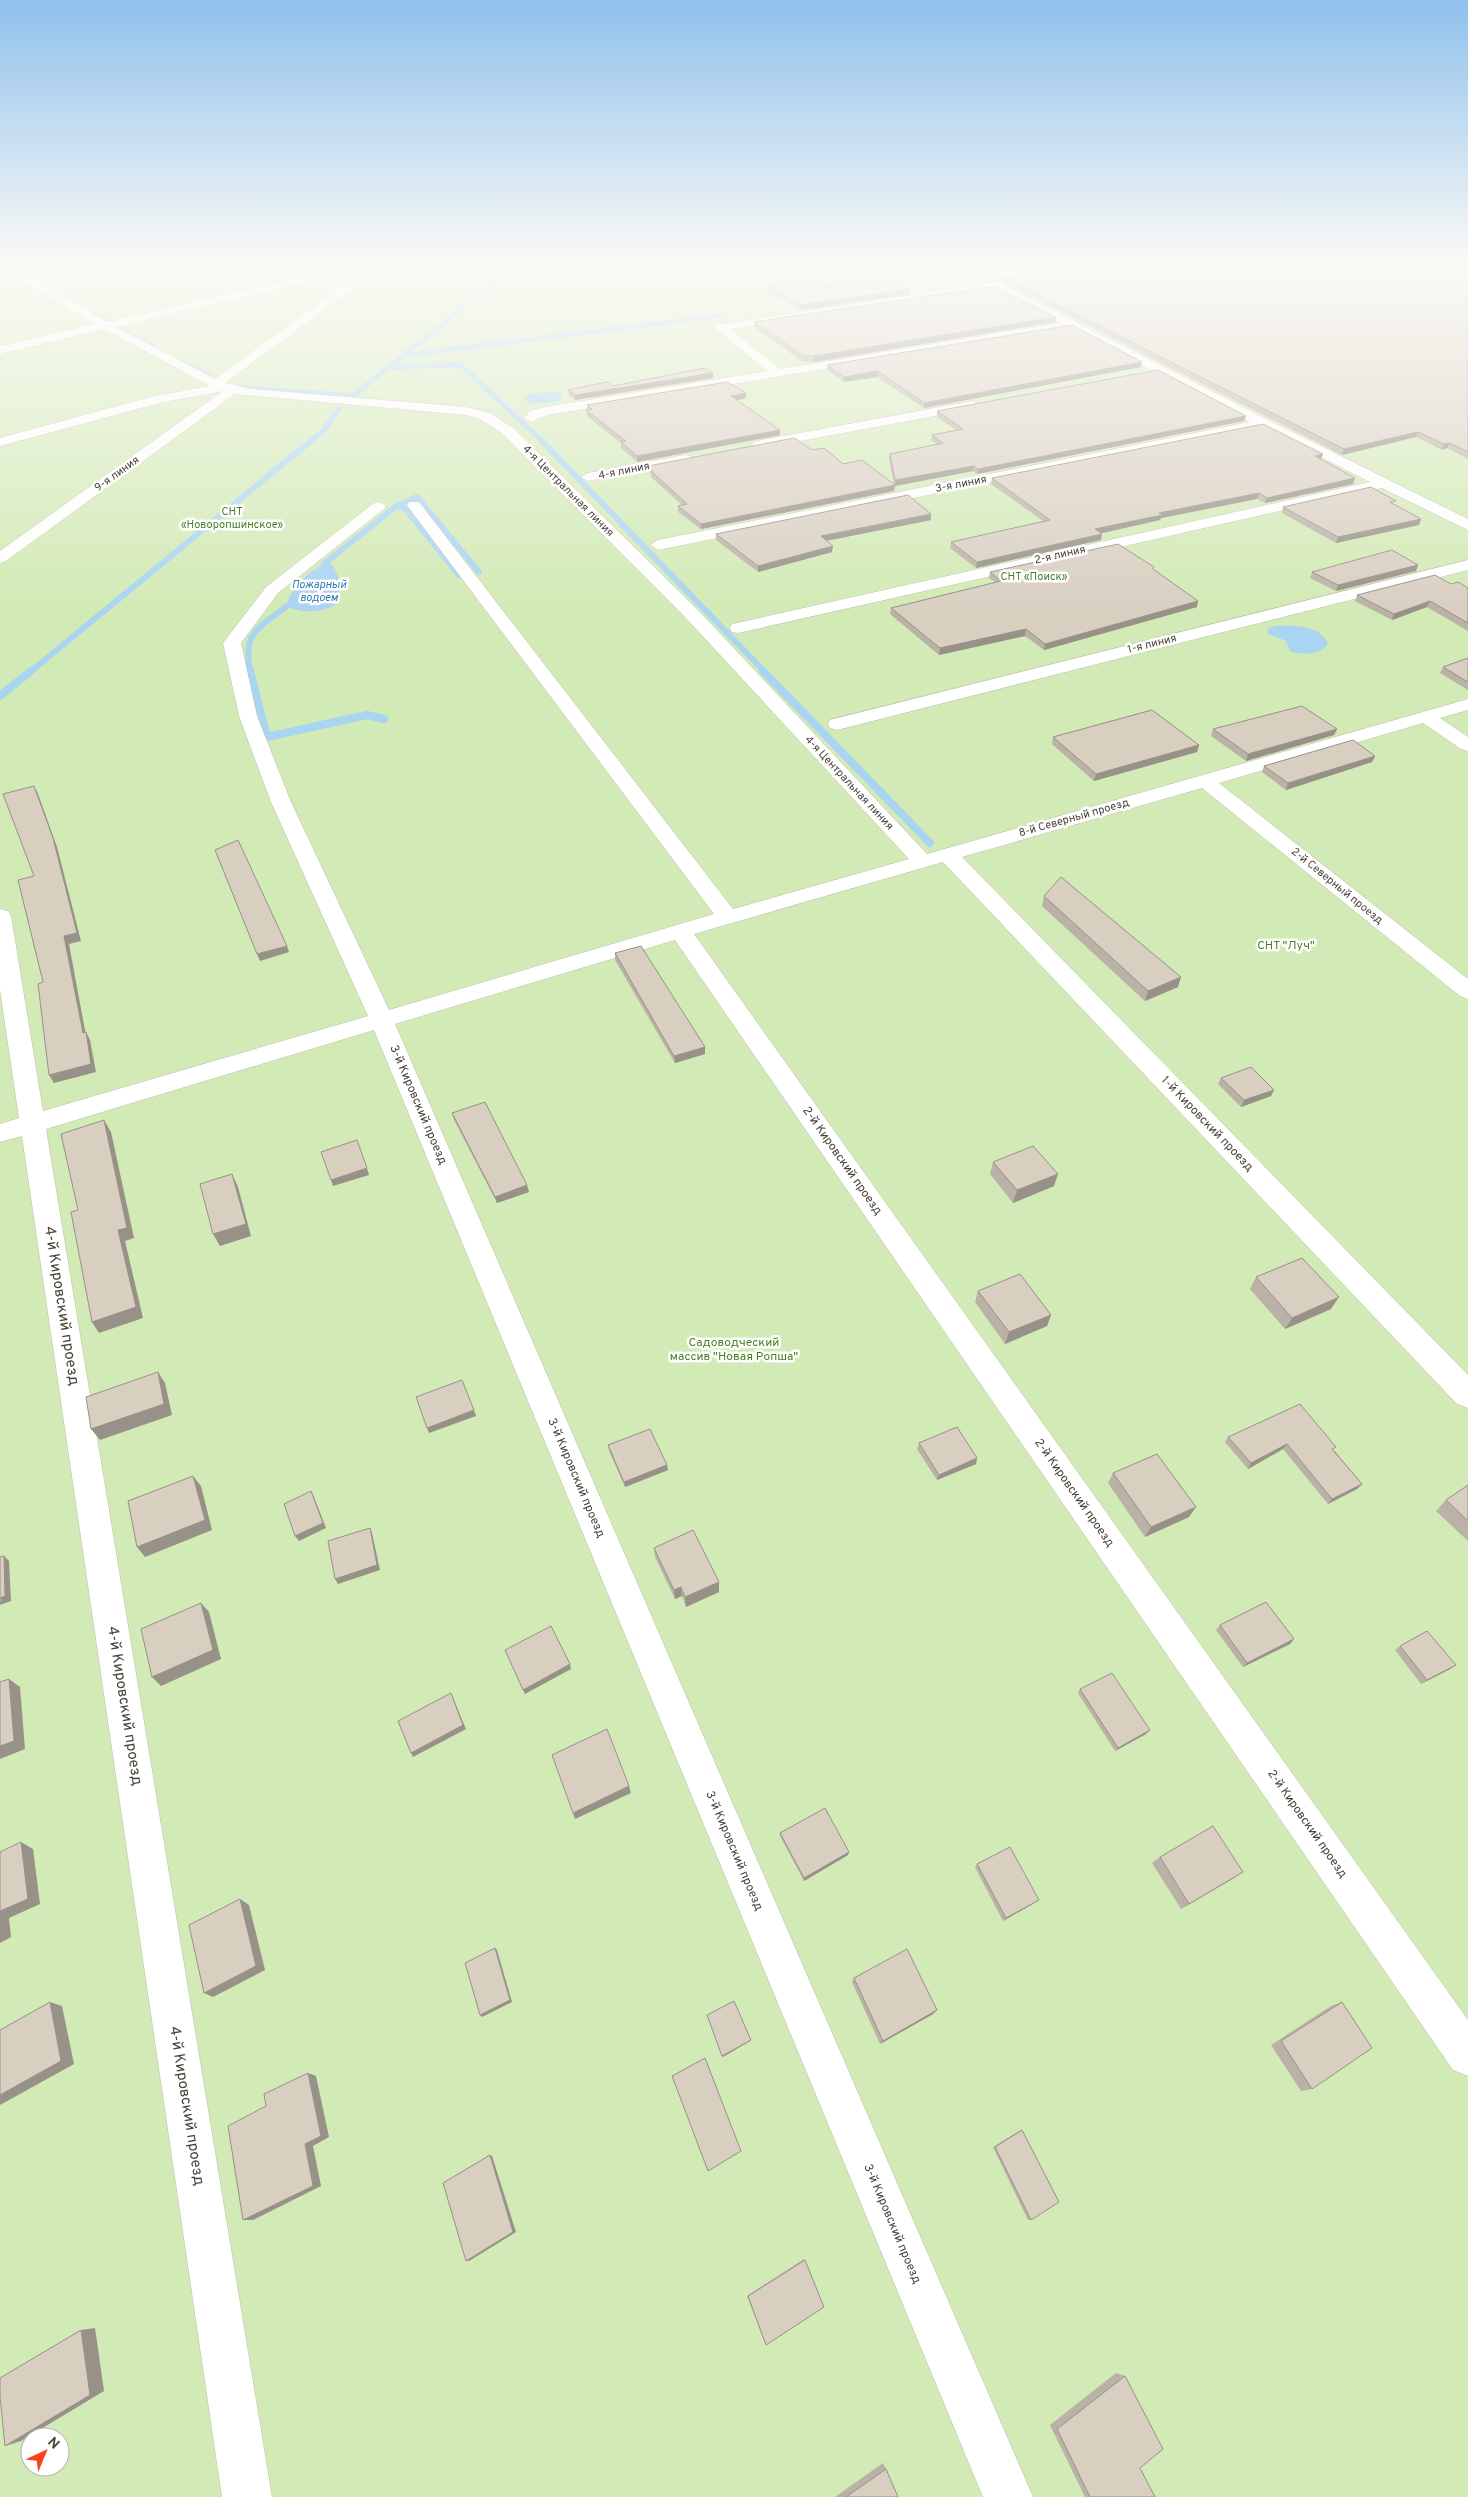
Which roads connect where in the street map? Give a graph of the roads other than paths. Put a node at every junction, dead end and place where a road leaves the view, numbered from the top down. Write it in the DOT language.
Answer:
graph roads {
  1 [pos="208,379"];
  2 [pos="235,379"];
  3 [pos="744,379"];
  4 [pos="1178,379"];
  5 [pos="224,387"];
  6 [pos="986,402"];
  7 [pos="531,418"];
  8 [pos="1264,423"];
  9 [pos="0,442"];
  10 [pos="743,448"];
  11 [pos="695,457"];
  12 [pos="588,477"];
  13 [pos="1383,483"];
  14 [pos="414,505"];
  15 [pos="380,506"];
  16 [pos="1468,525"];
  17 [pos="658,545"];
  18 [pos="0,558"];
  19 [pos="1468,565"];
  20 [pos="738,628"];
  21 [pos="1468,704"];
  22 [pos="1425,716"];
  23 [pos="837,724"];
  24 [pos="1468,745"];
  25 [pos="1205,781"];
  26 [pos="947,854"];
  27 [pos="922,861"];
  28 [pos="0,916"];
  29 [pos="728,917"];
  30 [pos="680,931"];
  31 [pos="1468,991"];
  32 [pos="382,1020"];
  33 [pos="16,1128"];
  34 [pos="1468,1395"];
  35 [pos="1468,2055"];
  36 [pos="247,2497"];
  37 [pos="1008,2497"];
  1 -- 5 [label="street, 4-я Центральная линия"];
  2 -- 5 [label="street"];
  3 -- 7 [label="street"];
  4 -- 8 [label="street"];
  5 -- 9 [label="street"];
  5 -- 18 [label="street, 9-я линия"];
  5 -- 27 [label="street, 4-я Центральная линия"];
  6 -- 10 [label="street"];
  8 -- 13 [label="street"];
  8 -- 17 [label="street, 3-я линия"];
  11 -- 12 [label="street, 4-я линия"];
  13 -- 16 [label="street"];
  13 -- 20 [label="street, 2-я линия"];
  14 -- 29 [label="street"];
  15 -- 32 [label="street, 3-й Кировский проезд"];
  19 -- 23 [label="street, 1-я линия"];
  21 -- 22 [label="street, 8-й Северный проезд"];
  22 -- 24 [label="street"];
  22 -- 25 [label="street, 8-й Северный проезд"];
  25 -- 26 [label="street, 8-й Северный проезд"];
  25 -- 31 [label="street, 2-й Северный проезд"];
  26 -- 27 [label="street, 8-й Северный проезд"];
  26 -- 34 [label="street, 1-й Кировский проезд"];
  27 -- 29 [label="street, 8-й Северный проезд"];
  28 -- 33 [label="street, 4-й Кировский проезд"];
  29 -- 30 [label="street, 8-й Северный проезд"];
  30 -- 32 [label="street, 8-й Северный проезд"];
  30 -- 35 [label="street, 2-й Кировский проезд"];
  32 -- 33 [label="street, 8-й Северный проезд"];
  32 -- 37 [label="street, 3-й Кировский проезд"];
  33 -- 36 [label="street, 4-й Кировский проезд"];
}
